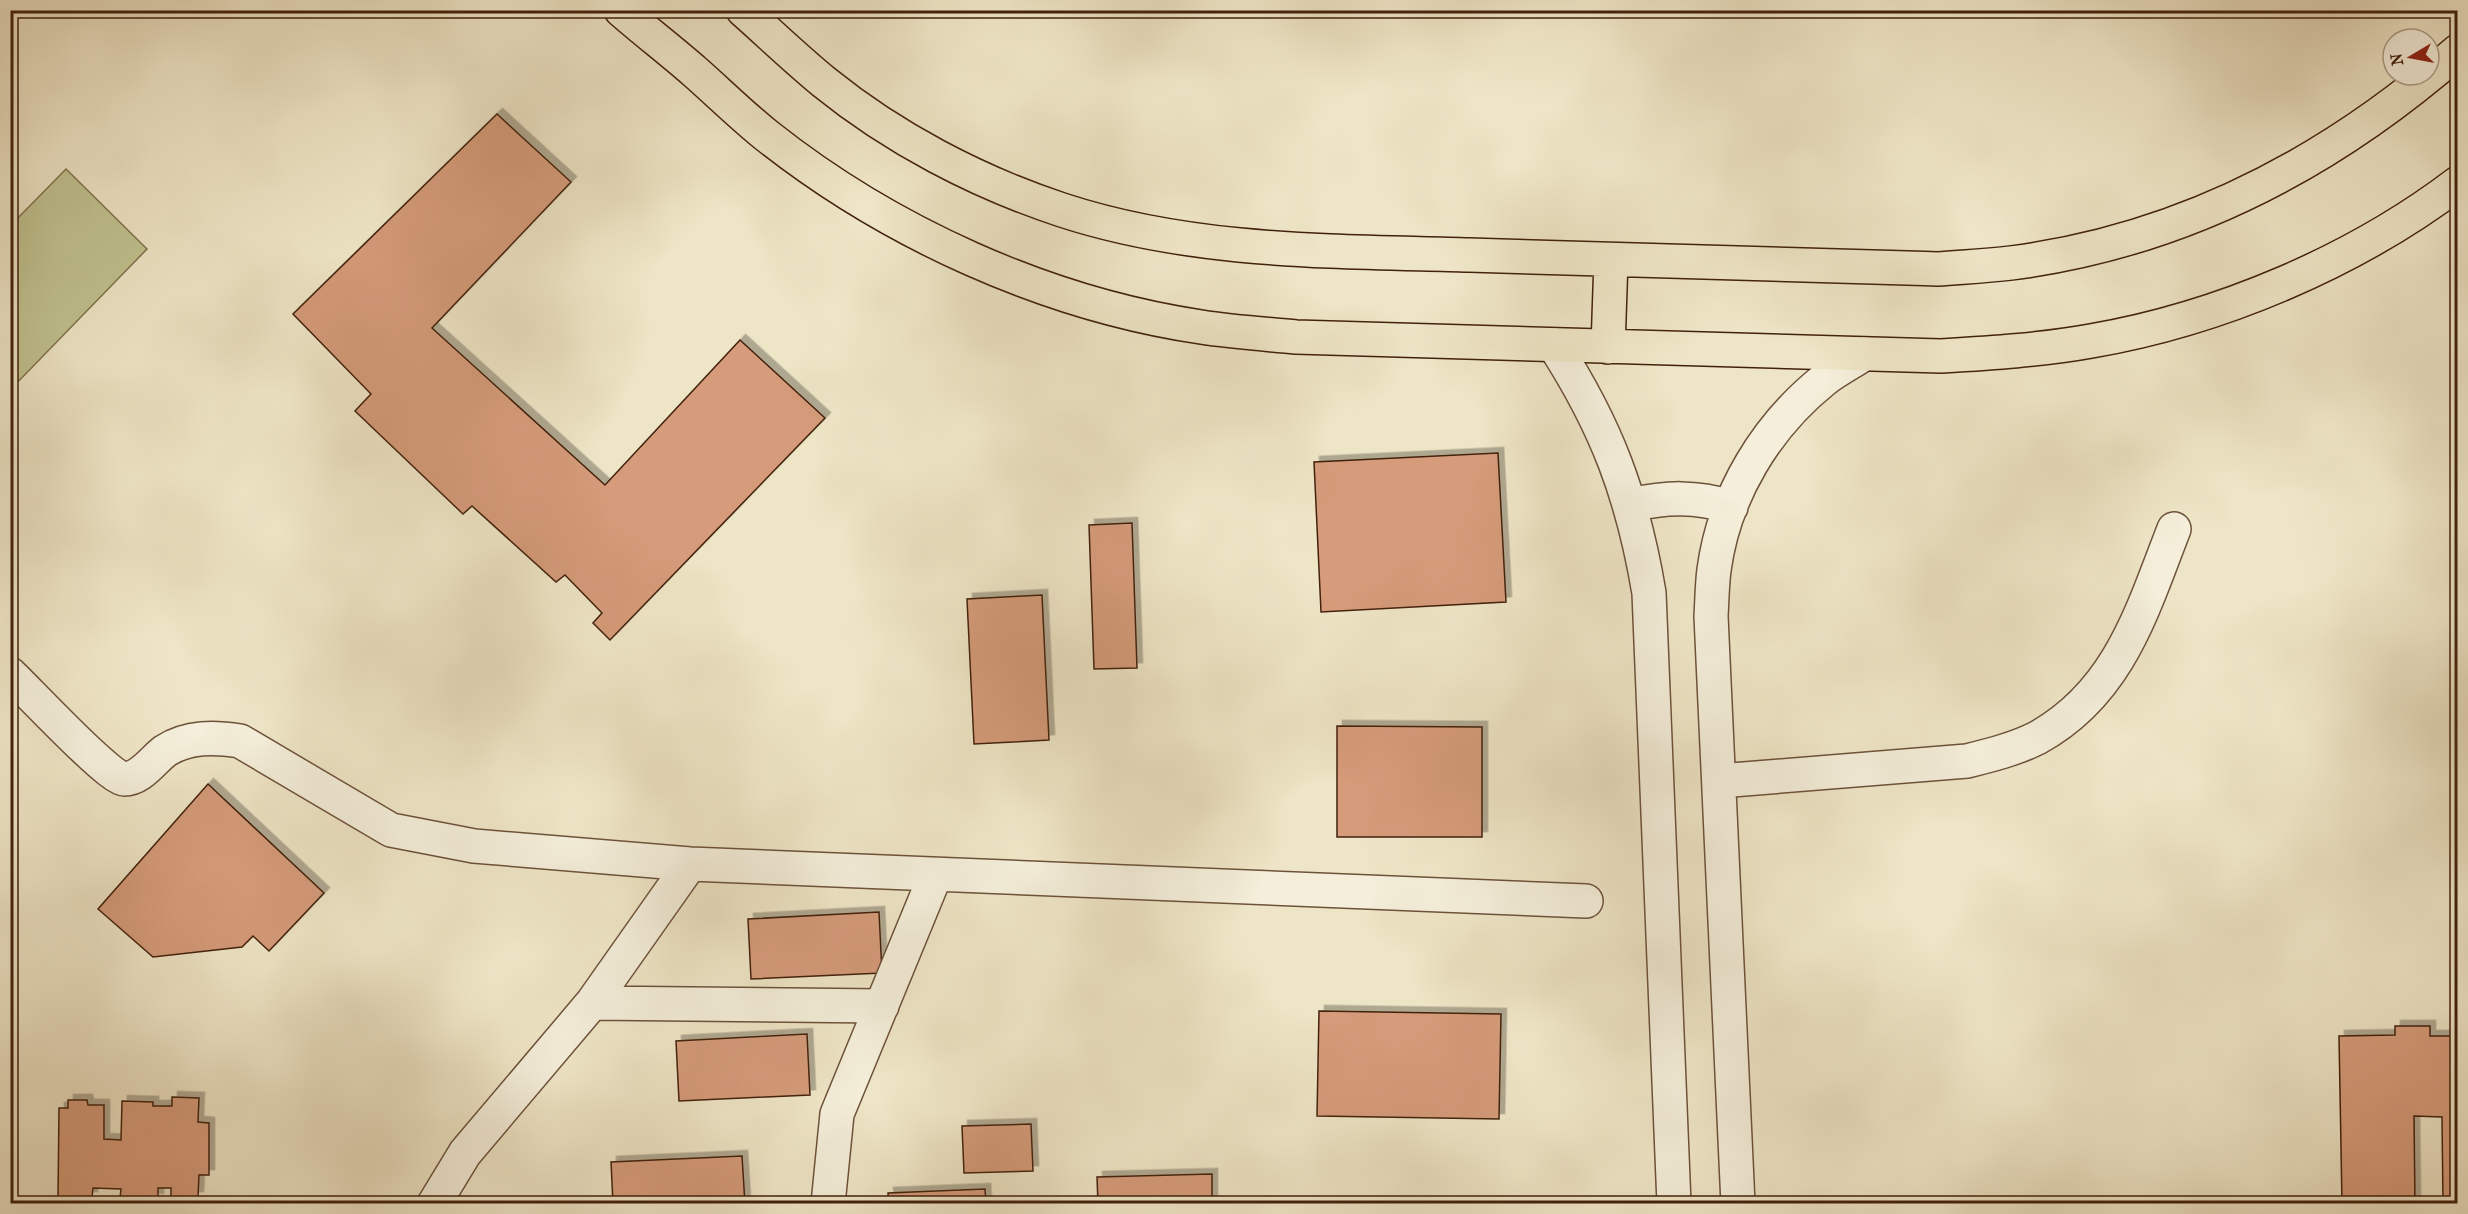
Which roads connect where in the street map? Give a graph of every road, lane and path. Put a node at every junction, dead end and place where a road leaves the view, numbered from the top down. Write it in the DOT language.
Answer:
graph roads {
  1 [pos="621,10"];
  2 [pos="743,10"];
  3 [pos="2457,51"];
  4 [pos="2457,183"];
  5 [pos="1611,260"];
  6 [pos="1554,345"];
  7 [pos="1608,347"];
  8 [pos="1864,354"];
  9 [pos="1631,506"];
  10 [pos="1731,507"];
  11 [pos="2174,529"];
  12 [pos="10,674"];
  13 [pos="1719,781"];
  14 [pos="690,864"];
  15 [pos="935,876"];
  16 [pos="1586,901"];
  17 [pos="592,1003"];
  18 [pos="882,1006"];
  19 [pos="434,1203"];
  20 [pos="828,1203"];
  21 [pos="1674,1203"];
  22 [pos="1738,1203"];
  1 -- 6 [label="main road"];
  2 -- 5 [label="main road"];
  3 -- 5 [label="main road"];
  4 -- 8 [label="main road"];
  5 -- 7 [label="main road"];
  6 -- 7 [label="main road"];
  6 -- 9 [label="street"];
  7 -- 8 [label="main road"];
  8 -- 10 [label="street"];
  9 -- 10 [label="street"];
  9 -- 21 [label="street"];
  10 -- 13 [label="street"];
  11 -- 13 [label="street"];
  12 -- 14 [label="street"];
  13 -- 22 [label="street"];
  14 -- 15 [label="street"];
  14 -- 17 [label="street"];
  15 -- 16 [label="street"];
  15 -- 18 [label="street"];
  17 -- 18 [label="street"];
  17 -- 19 [label="street"];
  18 -- 20 [label="street"];
}
